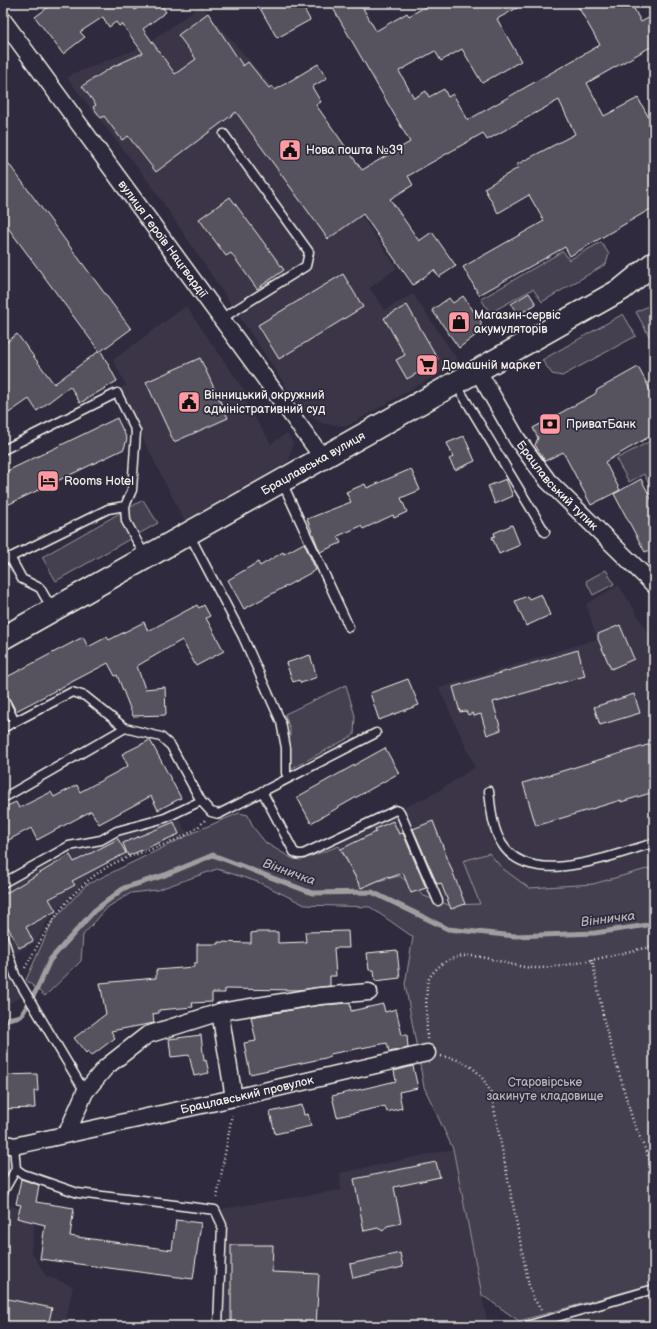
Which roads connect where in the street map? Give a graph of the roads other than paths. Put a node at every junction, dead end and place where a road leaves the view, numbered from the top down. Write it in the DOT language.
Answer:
graph roads {
  1 [pos="3,20"];
  2 [pos="224,134"];
  3 [pos="654,262"];
  4 [pos="654,280"];
  5 [pos="622,289"];
  6 [pos="221,319"];
  7 [pos="478,371"];
  8 [pos="455,384"];
  9 [pos="3,450"];
  10 [pos="323,458"];
  11 [pos="282,482"];
  12 [pos="126,506"];
  13 [pos="545,532"];
  14 [pos="189,534"];
  15 [pos="146,558"];
  16 [pos="6,559"];
  17 [pos="654,585"];
  18 [pos="53,610"];
  19 [pos="349,627"];
  20 [pos="3,638"];
  21 [pos="3,698"];
  22 [pos="15,722"];
  23 [pos="3,728"];
  24 [pos="125,728"];
  25 [pos="376,733"];
  26 [pos="289,778"];
  27 [pos="489,790"];
  28 [pos="262,791"];
  29 [pos="7,796"];
  30 [pos="201,801"];
  31 [pos="654,843"];
  32 [pos="3,883"];
  33 [pos="438,901"];
  34 [pos="3,937"];
  35 [pos="369,992"];
  36 [pos="220,1012"];
  37 [pos="427,1054"];
  38 [pos="85,1092"];
  39 [pos="234,1098"];
  40 [pos="67,1133"];
  41 [pos="8,1145"];
  42 [pos="16,1169"];
  43 [pos="3,1192"];
  44 [pos="654,1289"];
  45 [pos="218,1326"];
  46 [pos="526,1326"];
  1 -- 6 [label="street, вулиця Героїв Нацгвардії"];
  2 -- 6 [label="lane"];
  3 -- 5 [label="main road, Брацлавська вулиця"];
  4 -- 5 [label="main road, Брацлавська вулиця"];
  5 -- 7 [label="main road, Брацлавська вулиця"];
  6 -- 10 [label="street, вулиця Героїв Нацгвардії"];
  7 -- 8 [label="main road, Брацлавська вулиця"];
  7 -- 17 [label="street, Брацлавський тупик"];
  8 -- 10 [label="main road, Брацлавська вулиця"];
  8 -- 13 [label="lane"];
  9 -- 12 [label="lane"];
  10 -- 11 [label="main road, Брацлавська вулиця"];
  11 -- 14 [label="main road, Брацлавська вулиця"];
  11 -- 19 [label="lane"];
  12 -- 15 [label="lane"];
  12 -- 16 [label="lane"];
  14 -- 15 [label="main road, Брацлавська вулиця"];
  14 -- 26 [label="lane"];
  15 -- 18 [label="main road, Брацлавська вулиця"];
  16 -- 18 [label="lane"];
  18 -- 20 [label="main road, Брацлавська вулиця"];
  21 -- 22 [label="lane"];
  22 -- 23 [label="lane"];
  22 -- 24 [label="lane"];
  24 -- 29 [label="lane"];
  24 -- 30 [label="lane"];
  25 -- 26 [label="lane"];
  26 -- 28 [label="lane"];
  27 -- 31 [label="lane"];
  28 -- 30 [label="lane"];
  28 -- 33 [label="lane"];
  30 -- 32 [label="lane"];
  34 -- 38 [label="lane"];
  35 -- 36 [label="street"];
  36 -- 38 [label="street"];
  36 -- 39 [label="street"];
  37 -- 39 [label="street, Брацлавський провулок"];
  38 -- 40 [label="street"];
  39 -- 40 [label="street, Брацлавський провулок"];
  40 -- 41 [label="street, Брацлавський провулок"];
  41 -- 42 [label="lane"];
  42 -- 43 [label="lane"];
  42 -- 45 [label="lane"];
  44 -- 46 [label="lane"];
}
